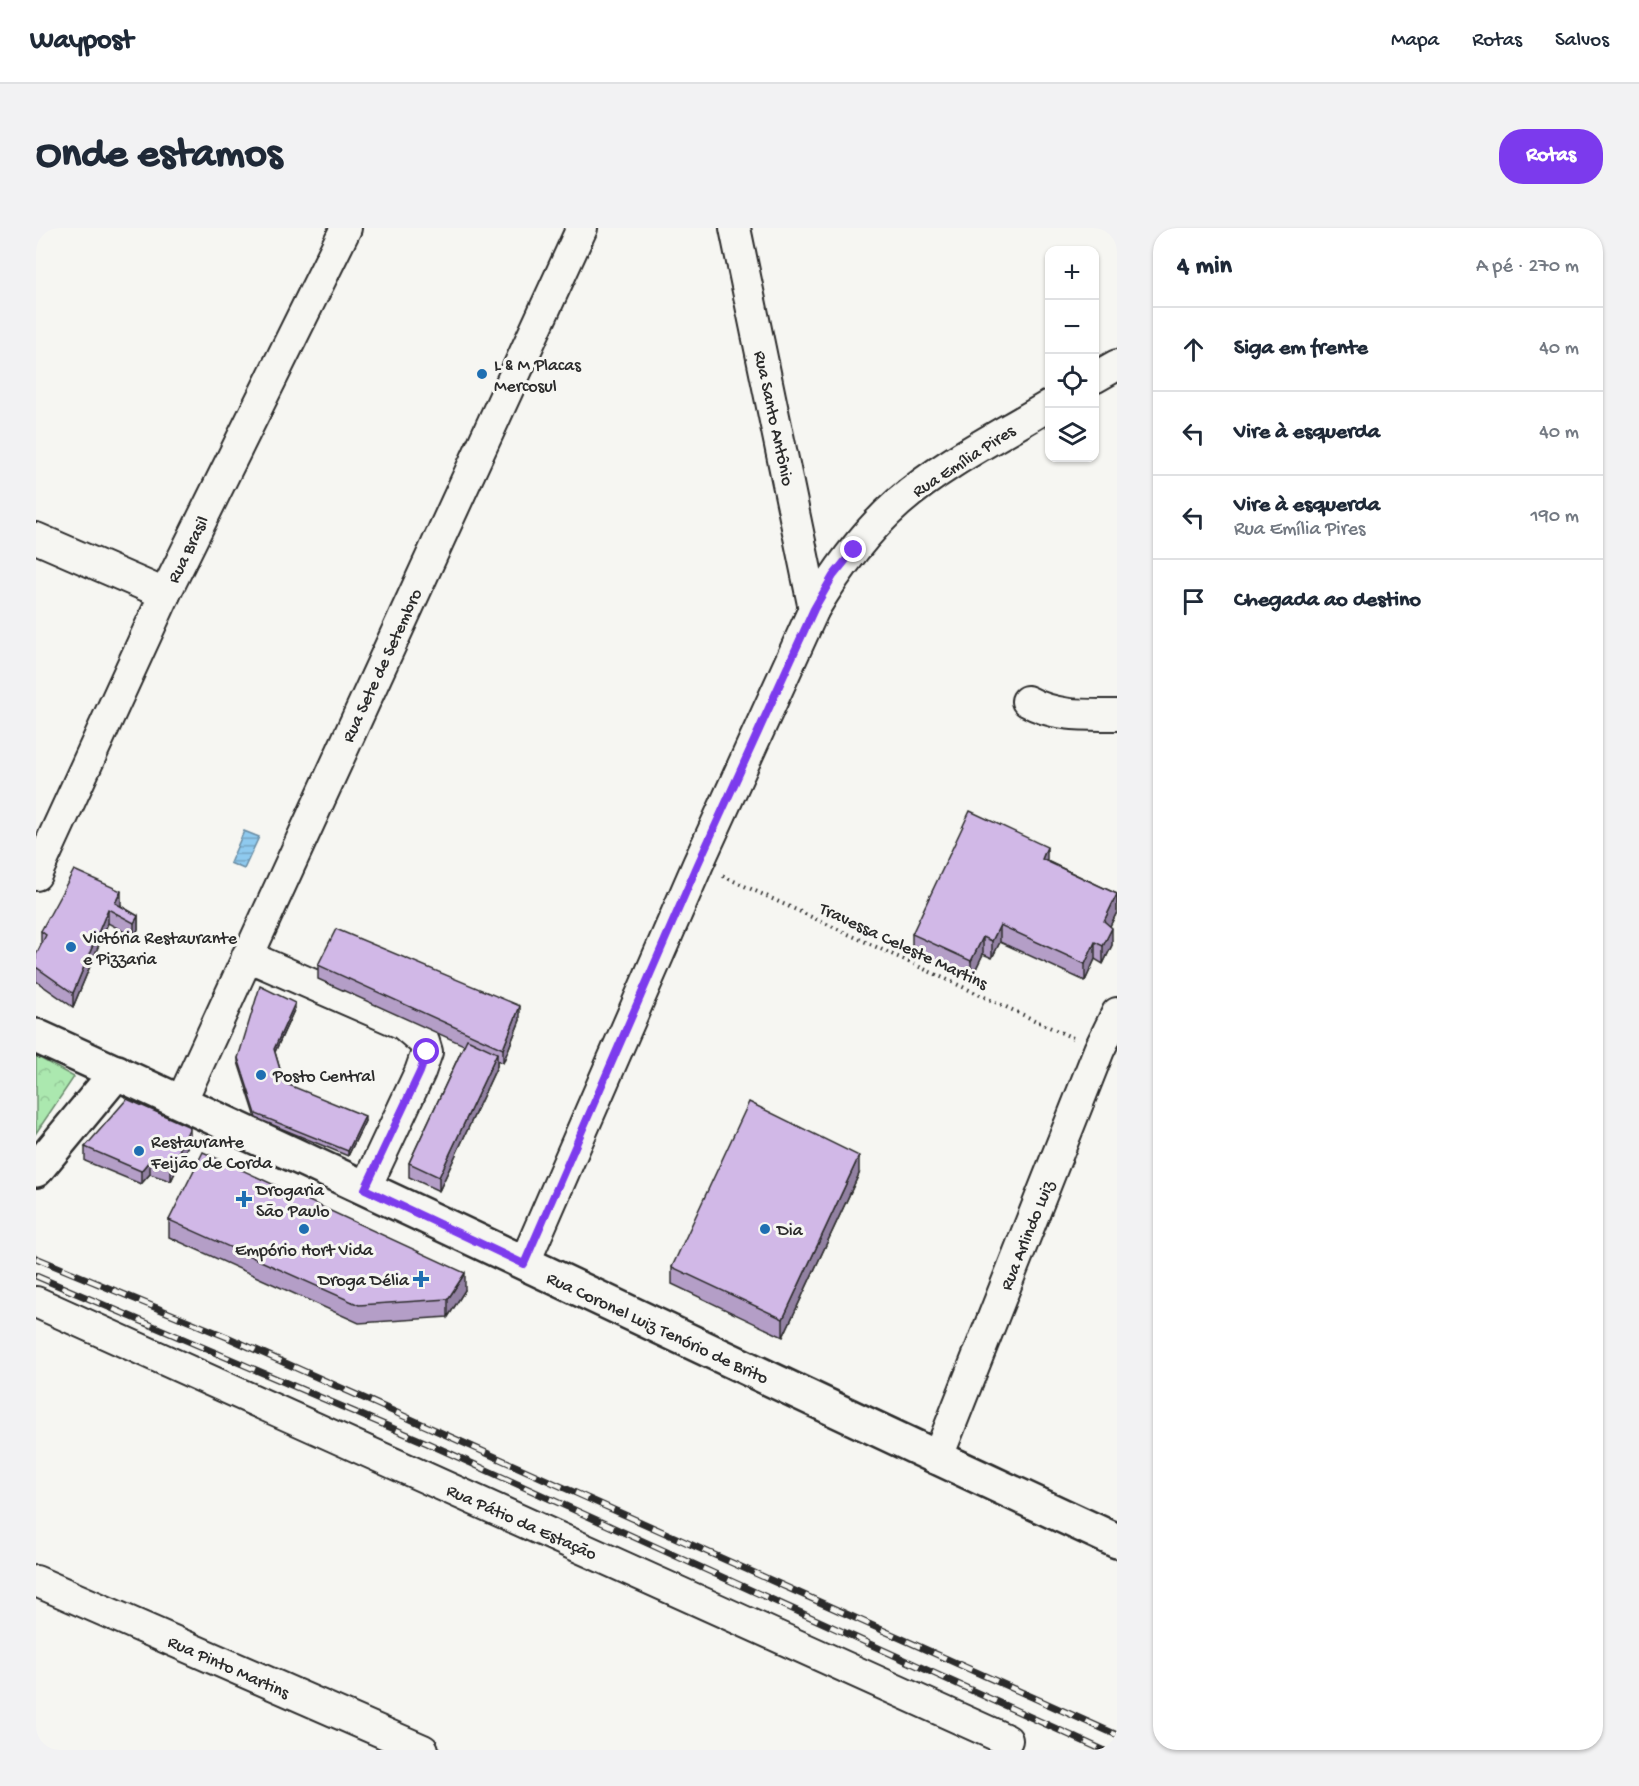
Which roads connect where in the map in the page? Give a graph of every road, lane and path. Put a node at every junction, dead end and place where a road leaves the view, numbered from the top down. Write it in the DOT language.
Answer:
graph roads {
  1 [pos="346,228"];
  2 [pos="735,228"];
  3 [pos="578,229"];
  4 [pos="1117,365"];
  5 [pos="1099,376"];
  6 [pos="1045,408"];
  7 [pos="36,538"];
  8 [pos="165,594"];
  9 [pos="814,609"];
  10 [pos="1027,701"];
  11 [pos="1117,715"];
  12 [pos="698,864"];
  13 [pos="36,874"];
  14 [pos="247,956"];
  15 [pos="1117,1013"];
  16 [pos="36,1036"];
  17 [pos="1108,1055"];
  18 [pos="117,1072"];
  19 [pos="181,1102"];
  20 [pos="36,1170"];
  21 [pos="365,1189"];
  22 [pos="524,1264"];
  23 [pos="36,1302"];
  24 [pos="937,1459"];
  25 [pos="1117,1541"];
  26 [pos="36,1581"];
  27 [pos="1007,1740"];
  28 [pos="423,1750"];
  1 -- 8 [label="street, Rua Brasil"];
  2 -- 9 [label="street, Rua Santo Antônio"];
  3 -- 14 [label="street, Rua Sete de Setembro"];
  4 -- 5 [label="street"];
  6 -- 9 [label="street, Rua Emília Pires"];
  7 -- 8 [label="street"];
  8 -- 13 [label="street, Rua Brasil"];
  9 -- 12 [label="street, Rua Emília Pires"];
  10 -- 11 [label="street"];
  12 -- 17 [label="path, Travessa Celeste Martins"];
  12 -- 22 [label="street, Rua Emília Pires"];
  14 -- 19 [label="street, Rua Sete de Setembro"];
  14 -- 21 [label="street"];
  15 -- 17 [label="street, Rua Arlindo Luiz"];
  16 -- 18 [label="main road, Rua Coronel Luiz Tenório de Brito"];
  17 -- 24 [label="street, Rua Arlindo Luiz"];
  18 -- 19 [label="main road, Rua Coronel Luiz Tenório de Brito"];
  18 -- 20 [label="main road"];
  19 -- 21 [label="main road, Rua Coronel Luiz Tenório de Brito"];
  21 -- 22 [label="main road, Rua Coronel Luiz Tenório de Brito"];
  22 -- 24 [label="main road, Rua Coronel Luiz Tenório de Brito"];
  23 -- 27 [label="street, Rua Pátio da Estação"];
  24 -- 25 [label="main road, Rua Coronel Luiz Tenório de Brito"];
  26 -- 28 [label="street, Rua Pinto Martins"];
}
